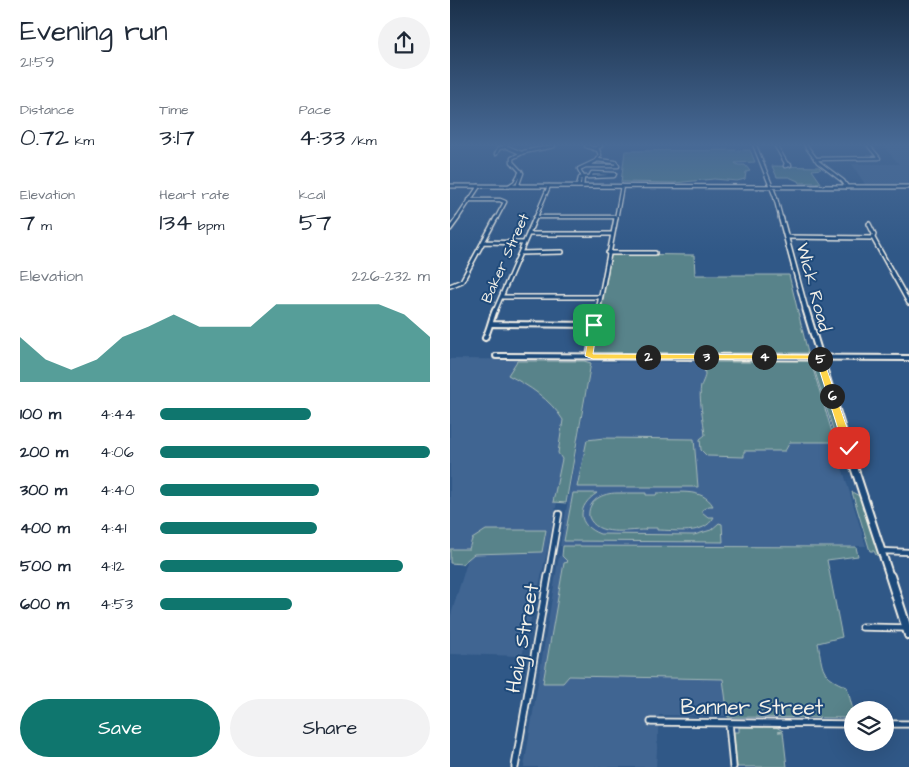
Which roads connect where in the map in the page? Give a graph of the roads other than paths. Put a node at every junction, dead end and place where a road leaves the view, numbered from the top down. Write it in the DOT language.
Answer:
graph roads {
  1 [pos="515,182"];
  2 [pos="519,182"];
  3 [pos="581,182"];
  4 [pos="770,182"];
  5 [pos="842,182"];
  6 [pos="450,186"];
  7 [pos="479,186"];
  8 [pos="510,186"];
  9 [pos="520,186"];
  10 [pos="549,186"];
  11 [pos="580,186"];
  12 [pos="622,186"];
  13 [pos="772,186"];
  14 [pos="845,187"];
  15 [pos="909,187"];
  16 [pos="469,200"];
  17 [pos="536,217"];
  18 [pos="615,217"];
  19 [pos="869,224"];
  20 [pos="450,227"];
  21 [pos="528,234"];
  22 [pos="611,234"];
  23 [pos="786,237"];
  24 [pos="873,238"];
  25 [pos="483,242"];
  26 [pos="524,243"];
  27 [pos="520,252"];
  28 [pos="562,252"];
  29 [pos="608,253"];
  30 [pos="655,253"];
  31 [pos="450,286"];
  32 [pos="501,297"];
  33 [pos="600,297"];
  34 [pos="909,303"];
  35 [pos="492,324"];
  36 [pos="594,325"];
  37 [pos="485,338"];
  38 [pos="496,356"];
  39 [pos="589,356"];
  40 [pos="819,357"];
  41 [pos="909,358"];
  42 [pos="559,514"];
  43 [pos="882,552"];
  44 [pos="909,552"];
  45 [pos="862,627"];
  46 [pos="907,628"];
  47 [pos="909,635"];
  48 [pos="651,722"];
  49 [pos="729,723"];
  50 [pos="844,724"];
  51 [pos="894,724"];
  52 [pos="909,724"];
  53 [pos="515,767"];
  54 [pos="733,767"];
  1 -- 8 [label="street"];
  2 -- 9 [label="street"];
  3 -- 11 [label="street"];
  4 -- 13 [label="street, Wick Road"];
  5 -- 14 [label="street"];
  6 -- 7 [label="street"];
  7 -- 8 [label="street"];
  7 -- 16 [label="street"];
  8 -- 9 [label="street"];
  9 -- 10 [label="street"];
  10 -- 11 [label="street"];
  10 -- 17 [label="street, Baker Street"];
  11 -- 12 [label="street"];
  12 -- 13 [label="street"];
  12 -- 18 [label="street"];
  13 -- 14 [label="street"];
  13 -- 23 [label="street, Wick Road"];
  14 -- 15 [label="street"];
  16 -- 20 [label="street"];
  16 -- 25 [label="street"];
  17 -- 18 [label="street"];
  17 -- 21 [label="street, Baker Street"];
  18 -- 22 [label="street"];
  19 -- 24 [label="street"];
  21 -- 22 [label="street"];
  21 -- 26 [label="street, Baker Street"];
  22 -- 29 [label="street"];
  23 -- 24 [label="street"];
  23 -- 40 [label="street, Wick Road"];
  24 -- 34 [label="street"];
  25 -- 26 [label="street"];
  25 -- 31 [label="street"];
  26 -- 27 [label="street, Baker Street"];
  27 -- 28 [label="street"];
  27 -- 32 [label="street, Baker Street"];
  29 -- 30 [label="street"];
  29 -- 33 [label="street"];
  32 -- 33 [label="street"];
  32 -- 35 [label="street, Baker Street"];
  33 -- 36 [label="street"];
  35 -- 36 [label="street"];
  35 -- 37 [label="street, Baker Street"];
  36 -- 39 [label="street"];
  38 -- 39 [label="street"];
  39 -- 40 [label="street"];
  40 -- 41 [label="street"];
  40 -- 43 [label="street, Wick Road"];
  42 -- 53 [label="street, Haig Street"];
  43 -- 44 [label="street"];
  43 -- 46 [label="street, Wick Road"];
  45 -- 46 [label="street"];
  46 -- 47 [label="street, Wick Road"];
  48 -- 49 [label="street, Banner Street"];
  49 -- 50 [label="street, Banner Street"];
  49 -- 54 [label="street"];
  51 -- 52 [label="street"];
}
